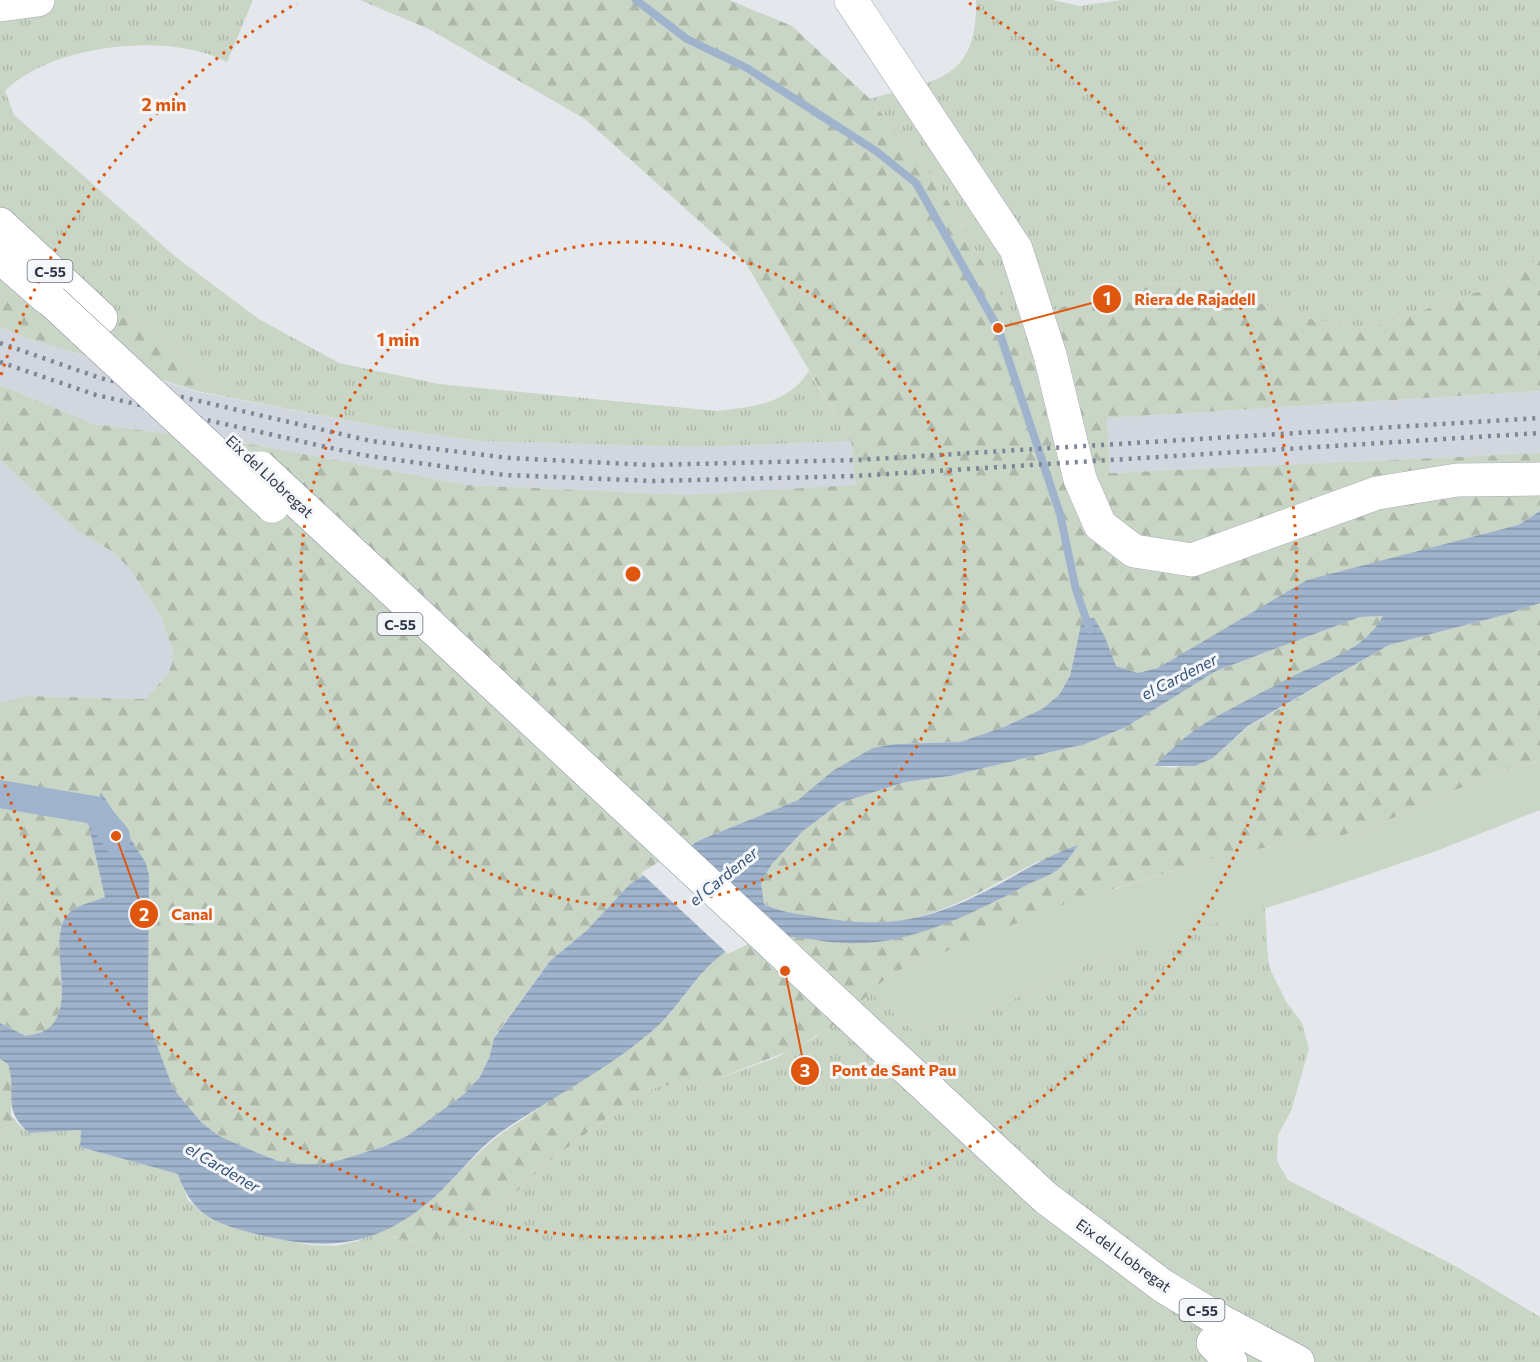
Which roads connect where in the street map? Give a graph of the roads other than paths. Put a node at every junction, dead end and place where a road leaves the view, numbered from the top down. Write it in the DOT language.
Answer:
graph roads {
  1 [pos="38,0"];
  2 [pos="851,0"];
  3 [pos="0,5"];
  4 [pos="0,224"];
  5 [pos="0,256"];
  6 [pos="1540,479"];
  7 [pos="534,736"];
  8 [pos="1040,1205"];
  9 [pos="1222,1352"];
  10 [pos="1250,1362"];
  11 [pos="1298,1362"];
  1 -- 3 [label="main road"];
  2 -- 6 [label="main road"];
  4 -- 7 [label="main road, Eix del Llobregat / C-55, bridge"];
  5 -- 7 [label="main road, Eix del Llobregat / C-55, bridge"];
  7 -- 8 [label="main road, C-55"];
  8 -- 9 [label="main road, Eix del Llobregat / C-55"];
  8 -- 11 [label="main road, Eix del Llobregat / C-55"];
  9 -- 10 [label="main road, Eix del Llobregat / C-55"];
}
